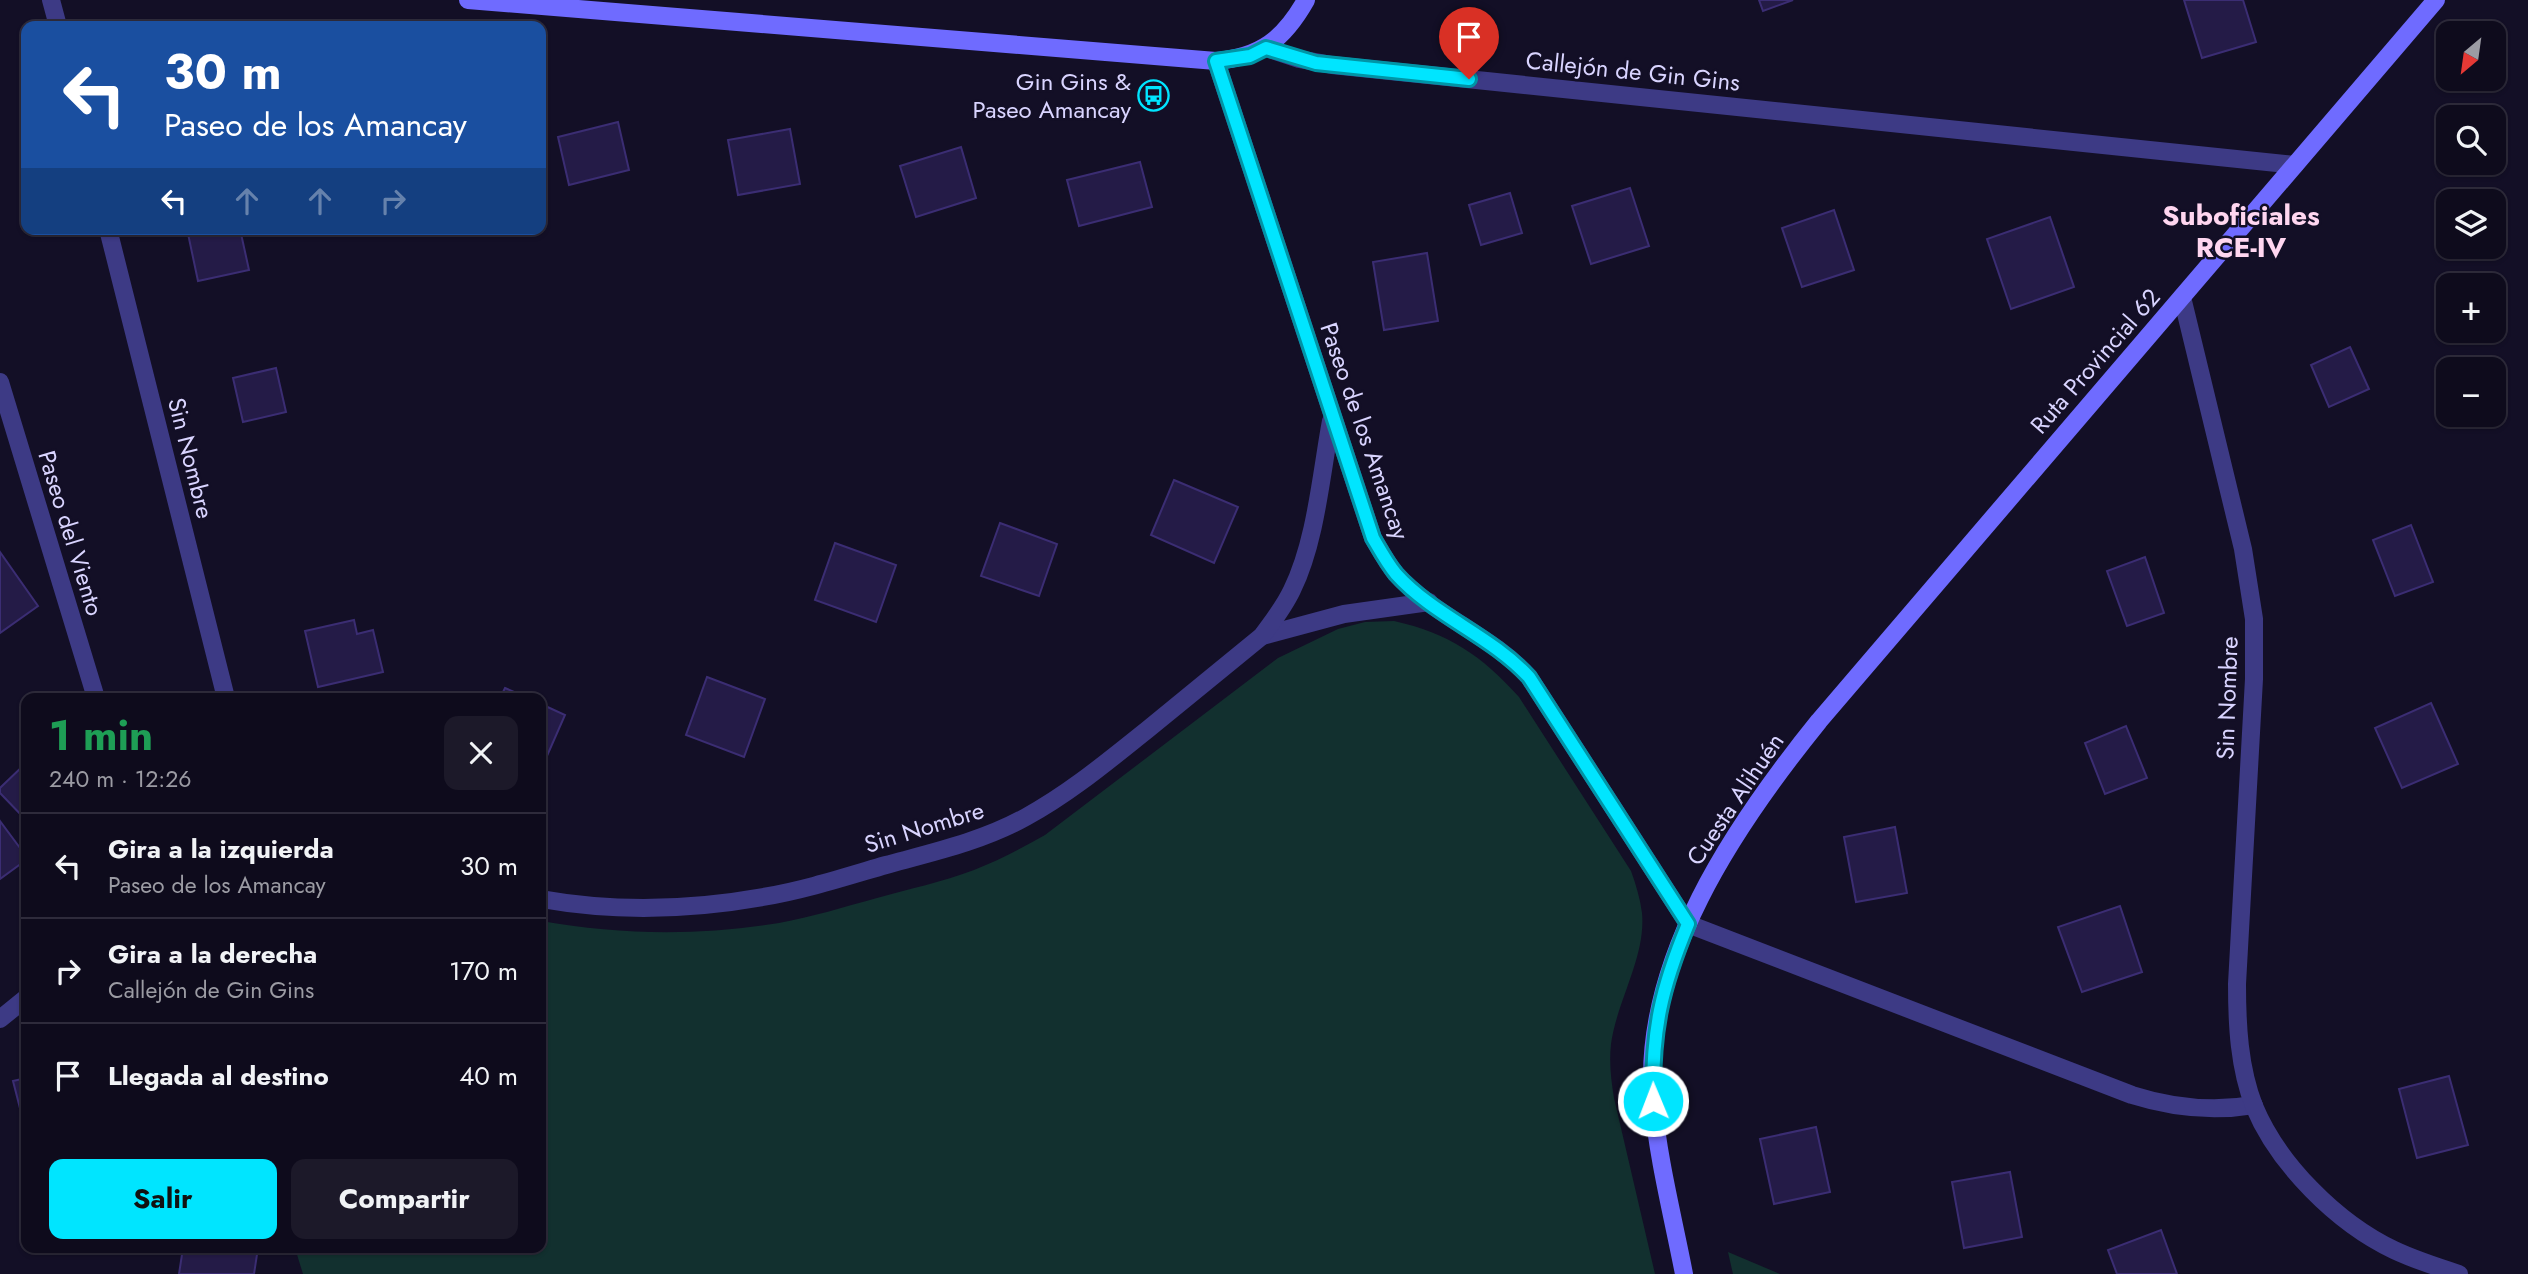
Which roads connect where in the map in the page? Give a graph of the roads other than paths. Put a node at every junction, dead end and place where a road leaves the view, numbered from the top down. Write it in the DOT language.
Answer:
graph roads {
  1 [pos="51,0"];
  2 [pos="468,0"];
  3 [pos="1306,0"];
  4 [pos="2436,0"];
  5 [pos="57,21"];
  6 [pos="1266,48"];
  7 [pos="1216,61"];
  8 [pos="2295,165"];
  9 [pos="110,235"];
  10 [pos="2182,297"];
  11 [pos="0,382"];
  12 [pos="1332,417"];
  13 [pos="1429,602"];
  14 [pos="1262,636"];
  15 [pos="94,693"];
  16 [pos="225,693"];
  17 [pos="1819,721"];
  18 [pos="546,900"];
  19 [pos="1688,924"];
  20 [pos="21,1002"];
  21 [pos="0,1019"];
  22 [pos="2254,1105"];
  23 [pos="1685,1274"];
  24 [pos="2459,1274"];
  1 -- 5 [label="street"];
  2 -- 7 [label="main road"];
  3 -- 6 [label="main road"];
  4 -- 8 [label="main road, Ruta Provincial 62"];
  6 -- 7 [label="main road"];
  6 -- 8 [label="street, Callejón de Gin Gins"];
  7 -- 12 [label="street, Paseo de los Amancay"];
  8 -- 10 [label="main road, Ruta Provincial 62"];
  9 -- 16 [label="street, Sin Nombre"];
  10 -- 17 [label="main road, Ruta Provincial 62"];
  10 -- 22 [label="street, Sin Nombre"];
  11 -- 15 [label="street, Paseo del Viento"];
  12 -- 13 [label="street, Paseo de los Amancay"];
  12 -- 14 [label="street, Sin Nombre"];
  13 -- 14 [label="street, Sin Nombre"];
  13 -- 19 [label="street, Paseo de los Amancay"];
  14 -- 18 [label="street, Sin Nombre"];
  17 -- 19 [label="main road, Cuesta Alihuén"];
  19 -- 22 [label="street"];
  19 -- 23 [label="main road, Cuesta Alihuén"];
  20 -- 21 [label="street"];
  22 -- 24 [label="street, Sin Nombre"];
}
